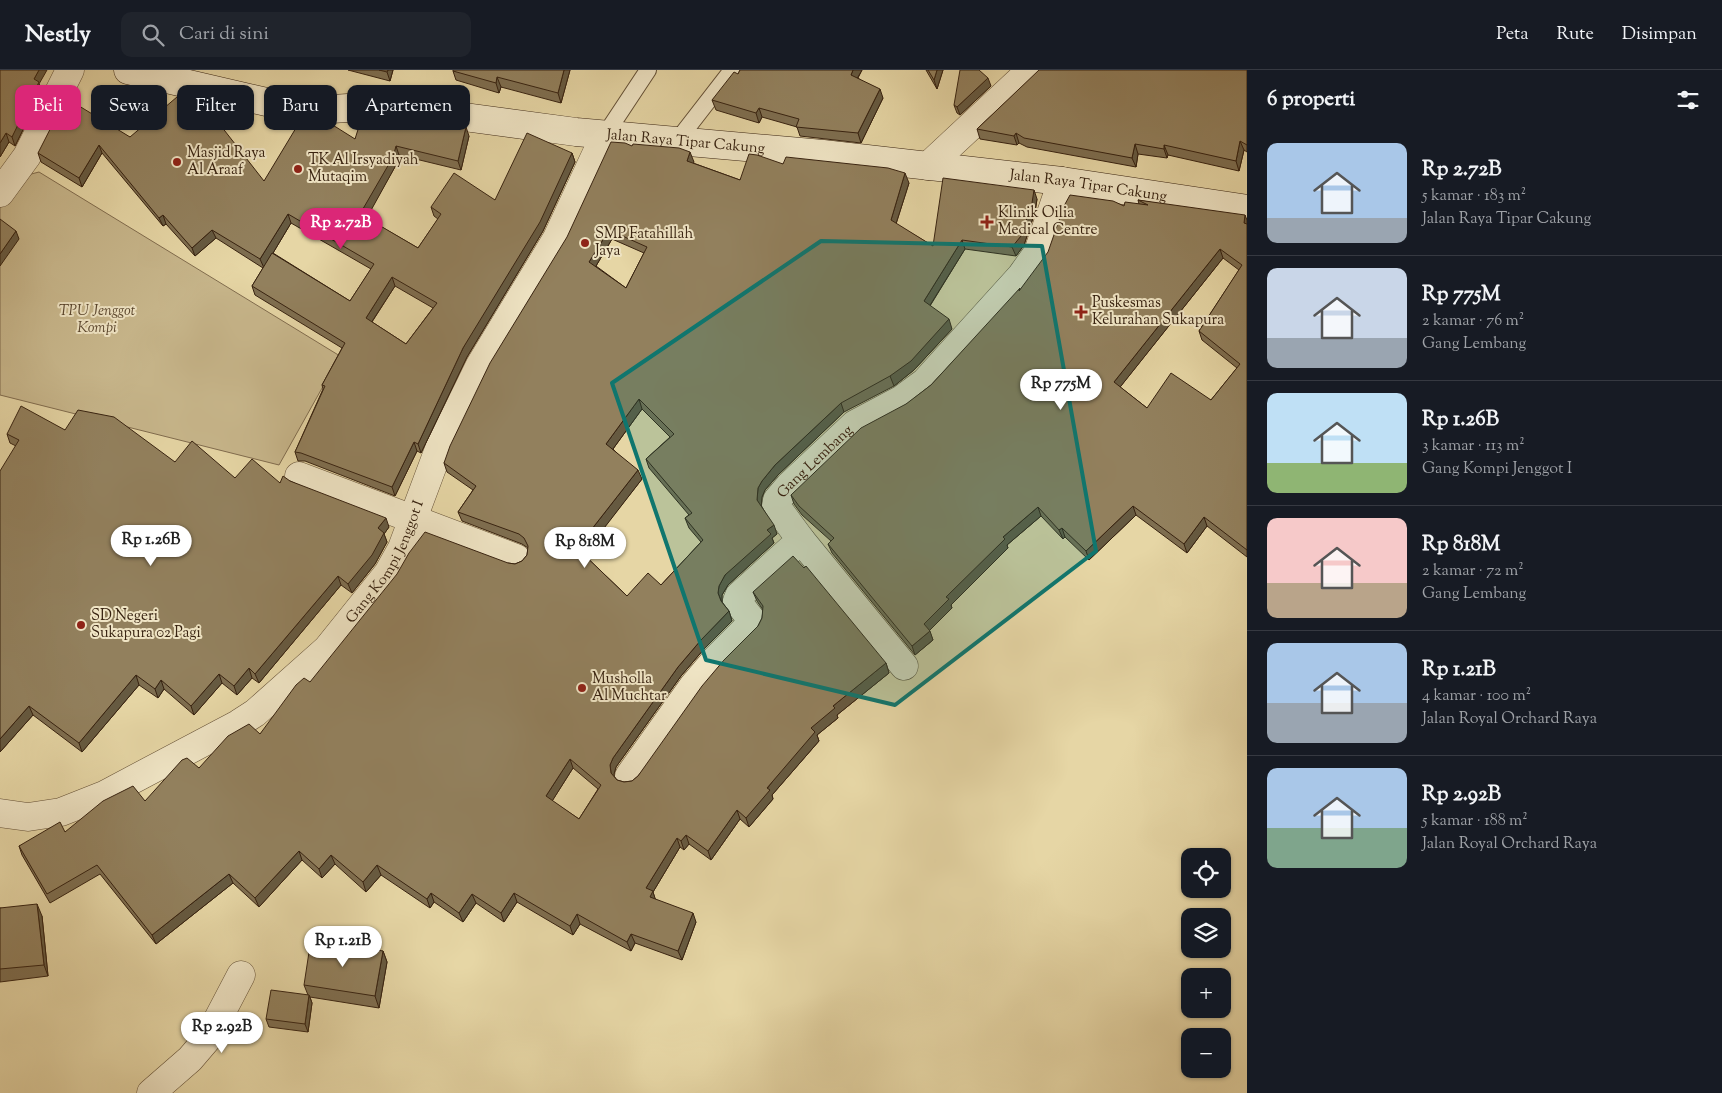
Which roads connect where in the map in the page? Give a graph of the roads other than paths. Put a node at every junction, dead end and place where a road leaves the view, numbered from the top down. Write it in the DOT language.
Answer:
graph roads {
  1 [pos="70,70"];
  2 [pos="128,70"];
  3 [pos="648,70"];
  4 [pos="732,70"];
  5 [pos="1031,70"];
  6 [pos="171,75"];
  7 [pos="606,135"];
  8 [pos="677,141"];
  9 [pos="928,166"];
  10 [pos="1062,181"];
  11 [pos="0,193"];
  12 [pos="1247,209"];
  13 [pos="299,476"];
  14 [pos="412,520"];
  15 [pos="801,540"];
  16 [pos="516,558"];
  17 [pos="904,666"];
  18 [pos="629,776"];
  19 [pos="0,813"];
  20 [pos="241,975"];
  21 [pos="151,1093"];
  1 -- 11 [label="street"];
  2 -- 6 [label="street, Jalan Raya Tipar Cakung"];
  3 -- 7 [label="lane"];
  4 -- 8 [label="lane"];
  5 -- 9 [label="street"];
  6 -- 7 [label="street, Jalan Raya Tipar Cakung"];
  7 -- 8 [label="street, Jalan Raya Tipar Cakung"];
  7 -- 14 [label="street, Gang Kompi Jenggot I"];
  8 -- 9 [label="street, Jalan Raya Tipar Cakung"];
  9 -- 10 [label="street, Jalan Raya Tipar Cakung"];
  10 -- 12 [label="street, Jalan Raya Tipar Cakung"];
  10 -- 15 [label="street, Gang Lembang"];
  13 -- 14 [label="street"];
  14 -- 16 [label="street"];
  14 -- 19 [label="street, Gang Kompi Jenggot I"];
  15 -- 17 [label="street, Gang Lembang"];
  15 -- 18 [label="street"];
  20 -- 21 [label="street"];
}
